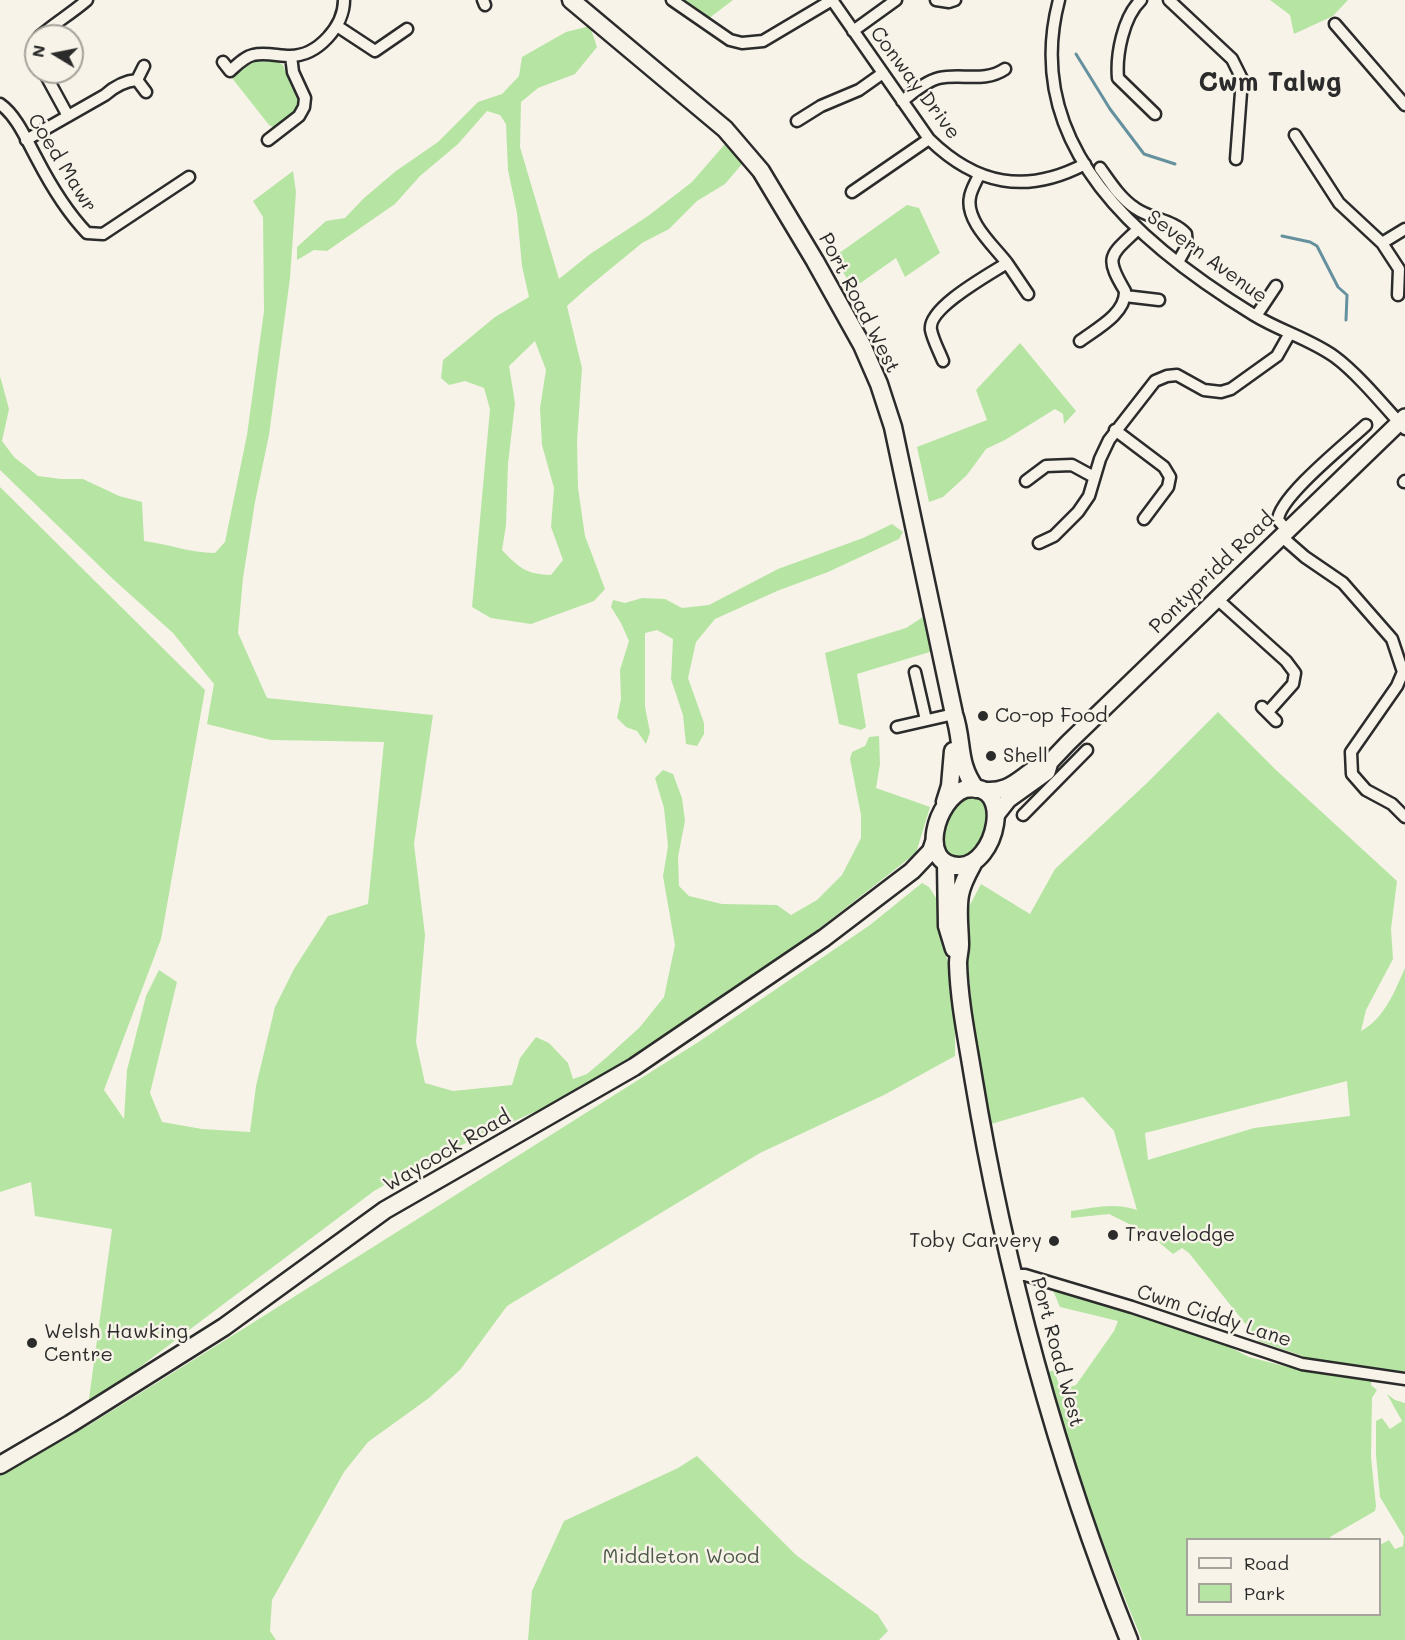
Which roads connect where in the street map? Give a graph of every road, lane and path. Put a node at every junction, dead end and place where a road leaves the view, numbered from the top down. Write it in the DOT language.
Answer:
graph roads {
  1 [pos="87,0"];
  2 [pos="344,0"];
  3 [pos="571,0"];
  4 [pos="672,0"];
  5 [pos="832,0"];
  6 [pos="896,0"];
  7 [pos="936,0"];
  8 [pos="955,0"];
  9 [pos="1059,0"];
  10 [pos="1141,0"];
  11 [pos="1169,0"];
  12 [pos="55,24"];
  13 [pos="1335,24"];
  14 [pos="337,26"];
  15 [pos="407,29"];
  16 [pos="853,31"];
  17 [pos="291,56"];
  18 [pos="223,62"];
  19 [pos="144,66"];
  20 [pos="1005,69"];
  21 [pos="882,73"];
  22 [pos="137,80"];
  23 [pos="51,84"];
  24 [pos="146,92"];
  25 [pos="902,101"];
  26 [pos="0,104"];
  27 [pos="1405,105"];
  28 [pos="1155,114"];
  29 [pos="68,116"];
  30 [pos="793,121"];
  31 [pos="1295,135"];
  32 [pos="929,139"];
  33 [pos="26,140"];
  34 [pos="268,140"];
  35 [pos="1236,159"];
  36 [pos="1084,164"];
  37 [pos="1100,168"];
  38 [pos="979,175"];
  39 [pos="189,177"];
  40 [pos="852,192"];
  41 [pos="1405,229"];
  42 [pos="1137,230"];
  43 [pos="1382,243"];
  44 [pos="1178,262"];
  45 [pos="1007,263"];
  46 [pos="1276,286"];
  47 [pos="1028,294"];
  48 [pos="1398,295"];
  49 [pos="1125,296"];
  50 [pos="1159,300"];
  51 [pos="1256,316"];
  52 [pos="1290,333"];
  53 [pos="1080,341"];
  54 [pos="943,361"];
  55 [pos="1403,422"];
  56 [pos="1366,425"];
  57 [pos="1116,430"];
  58 [pos="1094,477"];
  59 [pos="1026,481"];
  60 [pos="1144,519"];
  61 [pos="1284,533"];
  62 [pos="1039,543"];
  63 [pos="1216,598"];
  64 [pos="915,672"];
  65 [pos="954,714"];
  66 [pos="926,720"];
  67 [pos="1276,721"];
  68 [pos="897,726"];
  69 [pos="1068,743"];
  70 [pos="1050,762"];
  71 [pos="978,789"];
  72 [pos="942,810"];
  73 [pos="997,814"];
  74 [pos="1405,816"];
  75 [pos="1023,818"];
  76 [pos="934,842"];
  77 [pos="945,862"];
  78 [pos="974,862"];
  79 [pos="912,871"];
  80 [pos="958,961"];
  81 [pos="1015,1275"];
  82 [pos="1405,1379"];
  83 [pos="0,1465"];
  84 [pos="1129,1640"];
  1 -- 12 [label="street"];
  2 -- 14 [label="street"];
  3 -- 65 [label="main road, Port Road West"];
  4 -- 5 [label="street"];
  5 -- 16 [label="street, Conway Drive"];
  6 -- 16 [label="street"];
  7 -- 8 [label="street"];
  9 -- 36 [label="street, Severn Avenue"];
  10 -- 28 [label="street"];
  11 -- 35 [label="street"];
  13 -- 27 [label="street"];
  14 -- 15 [label="street"];
  14 -- 17 [label="street"];
  16 -- 21 [label="street, Conway Drive"];
  17 -- 18 [label="street"];
  17 -- 34 [label="street"];
  19 -- 22 [label="street"];
  20 -- 25 [label="street"];
  21 -- 25 [label="street, Conway Drive"];
  21 -- 30 [label="street"];
  22 -- 24 [label="street"];
  22 -- 29 [label="street"];
  23 -- 29 [label="street"];
  25 -- 32 [label="street, Conway Drive"];
  26 -- 33 [label="street, Coed Mawr"];
  29 -- 33 [label="street"];
  31 -- 43 [label="street"];
  32 -- 38 [label="street, Conway Drive"];
  32 -- 40 [label="street"];
  33 -- 39 [label="street, Coed Mawr"];
  36 -- 38 [label="street, Conway Drive"];
  36 -- 42 [label="street, Severn Avenue"];
  37 -- 44 [label="street"];
  38 -- 45 [label="street"];
  41 -- 43 [label="street"];
  42 -- 44 [label="street, Severn Avenue"];
  42 -- 49 [label="street"];
  43 -- 48 [label="street"];
  44 -- 51 [label="street, Severn Avenue"];
  45 -- 47 [label="street"];
  45 -- 54 [label="street"];
  46 -- 51 [label="street"];
  49 -- 50 [label="street"];
  49 -- 53 [label="street"];
  51 -- 52 [label="street, Severn Avenue"];
  52 -- 55 [label="street, Severn Avenue"];
  52 -- 57 [label="street"];
  55 -- 61 [label="main road, Pontypridd Road"];
  56 -- 61 [label="street"];
  57 -- 58 [label="street"];
  57 -- 60 [label="street"];
  58 -- 59 [label="street"];
  58 -- 62 [label="street"];
  61 -- 63 [label="main road, Pontypridd Road"];
  61 -- 74 [label="street"];
  63 -- 67 [label="street"];
  63 -- 69 [label="main road, Pontypridd Road"];
  64 -- 66 [label="street"];
  65 -- 66 [label="street"];
  65 -- 71 [label="main road, Port Road West"];
  65 -- 72 [label="main road, Port Road West"];
  66 -- 68 [label="street"];
  69 -- 70 [label="main road, Pontypridd Road"];
  69 -- 75 [label="street"];
  70 -- 71 [label="main road, Pontypridd Road"];
  70 -- 73 [label="main road, Pontypridd Road"];
  71 -- 72 [label="main road"];
  71 -- 73 [label="main road"];
  72 -- 76 [label="main road"];
  73 -- 78 [label="main road"];
  76 -- 77 [label="main road"];
  76 -- 79 [label="main road, Waycock Road"];
  77 -- 78 [label="main road"];
  77 -- 79 [label="main road, Waycock Road"];
  77 -- 80 [label="main road, Port Road West"];
  78 -- 80 [label="main road, Port Road West"];
  79 -- 83 [label="main road, Waycock Road"];
  80 -- 81 [label="main road, Port Road West"];
  81 -- 82 [label="street, Cwm Ciddy Lane"];
  81 -- 84 [label="main road, Port Road West"];
}
